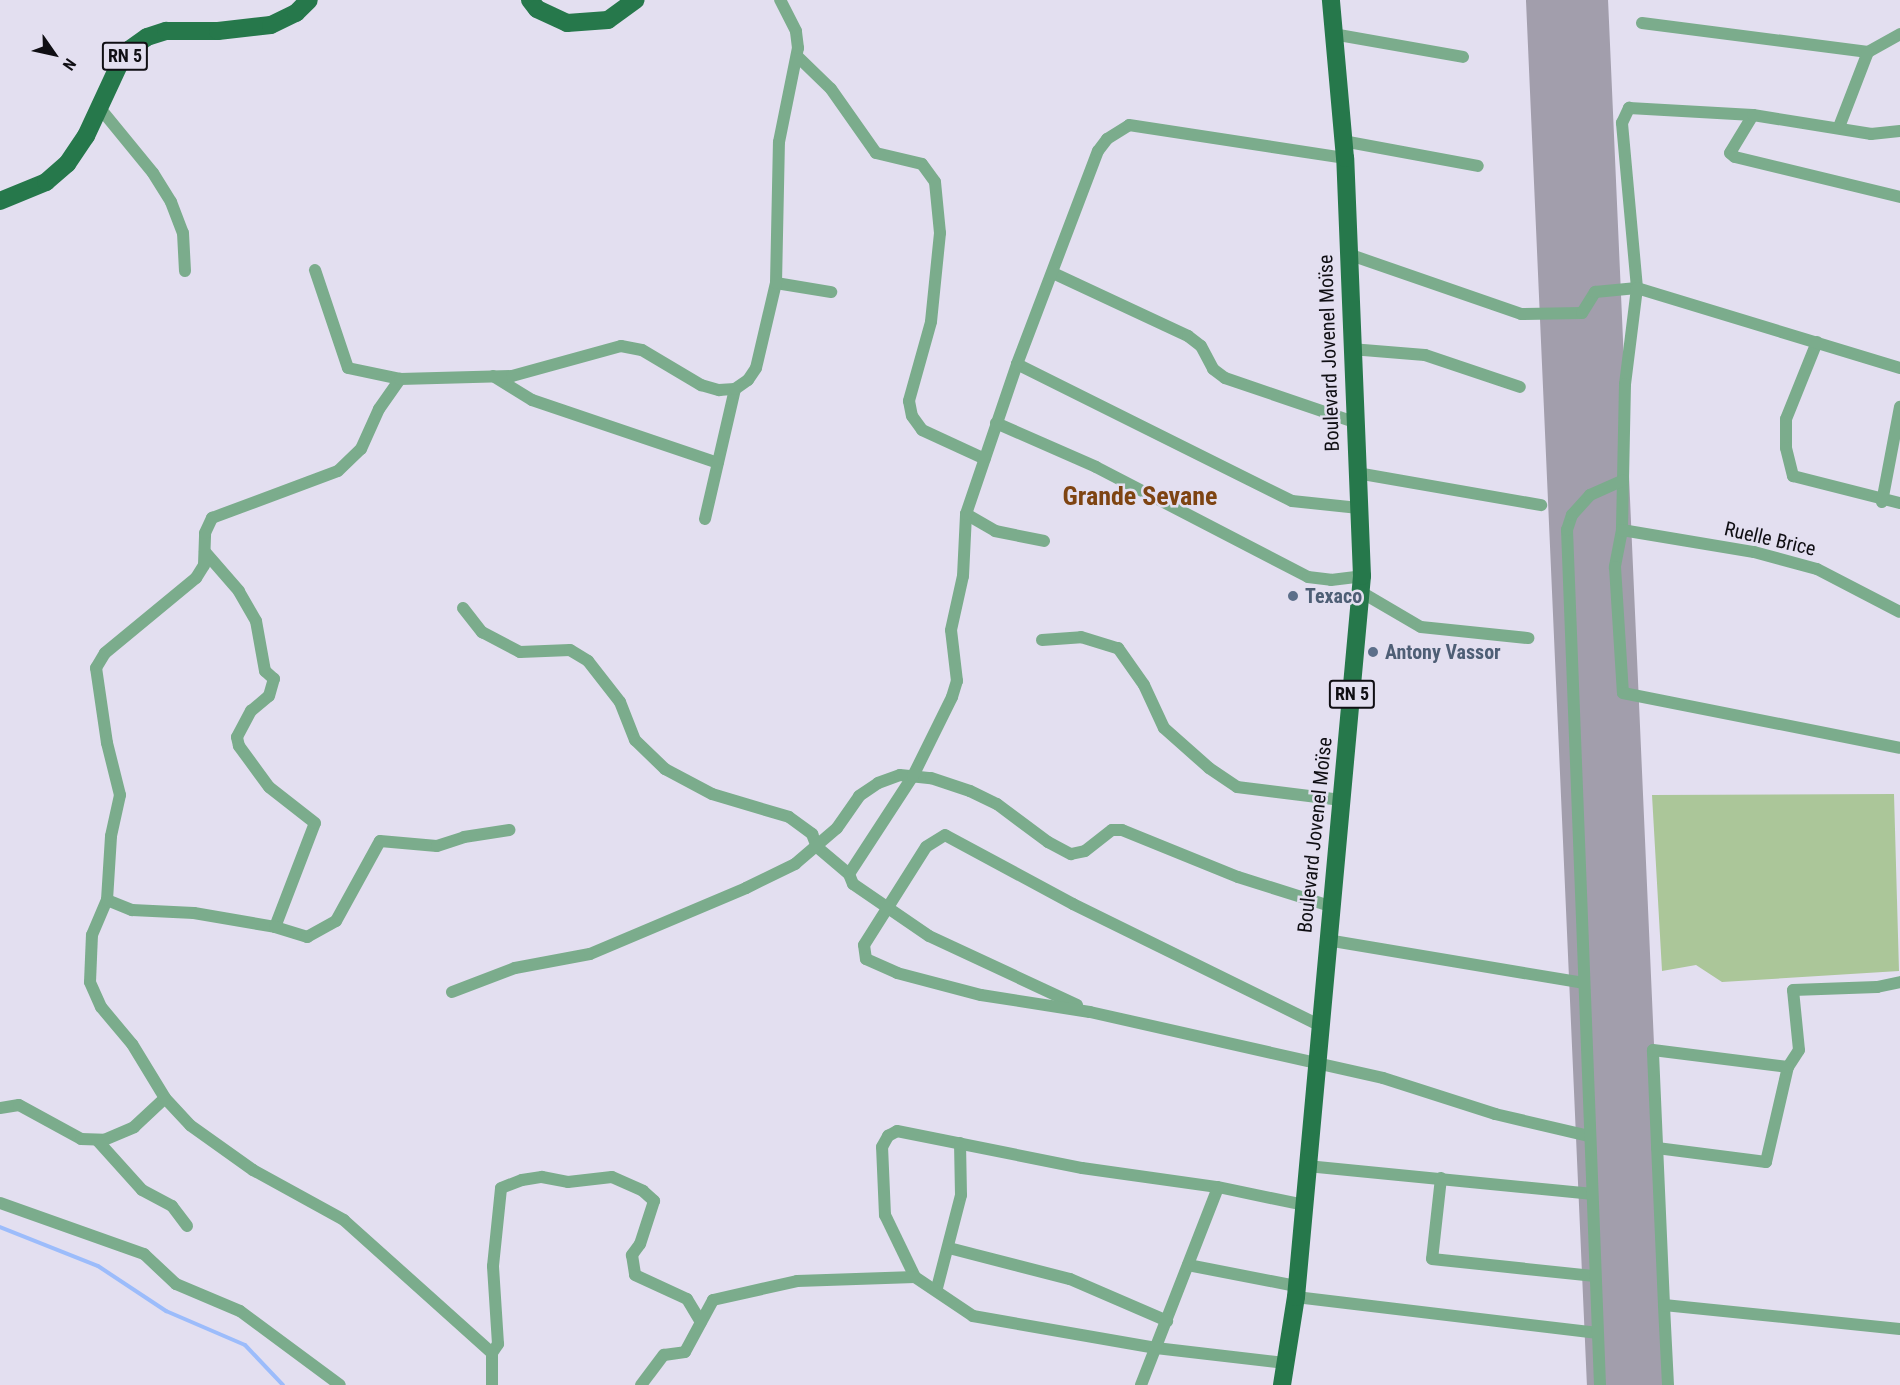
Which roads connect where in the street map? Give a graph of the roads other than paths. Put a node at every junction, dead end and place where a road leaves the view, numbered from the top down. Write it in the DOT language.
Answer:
graph roads {
  1 [pos="309,0"];
  2 [pos="530,0"];
  3 [pos="636,0"];
  4 [pos="780,0"];
  5 [pos="1331,0"];
  6 [pos="1642,23"];
  7 [pos="1333,34"];
  8 [pos="1900,34"];
  9 [pos="1868,52"];
  10 [pos="797,56"];
  11 [pos="1463,57"];
  12 [pos="99,107"];
  13 [pos="1753,115"];
  14 [pos="1839,127"];
  15 [pos="1900,131"];
  16 [pos="1344,150"];
  17 [pos="1478,166"];
  18 [pos="1900,197"];
  19 [pos="0,201"];
  20 [pos="1348,254"];
  21 [pos="315,270"];
  22 [pos="185,271"];
  23 [pos="1053,273"];
  24 [pos="776,283"];
  25 [pos="1637,288"];
  26 [pos="831,292"];
  27 [pos="1817,342"];
  28 [pos="1351,349"];
  29 [pos="1017,364"];
  30 [pos="1900,368"];
  31 [pos="493,376"];
  32 [pos="400,379"];
  33 [pos="1520,387"];
  34 [pos="735,389"];
  35 [pos="1900,407"];
  36 [pos="1353,422"];
  37 [pos="996,423"];
  38 [pos="985,459"];
  39 [pos="718,463"];
  40 [pos="1357,473"];
  41 [pos="1623,480"];
  42 [pos="1882,502"];
  43 [pos="1900,503"];
  44 [pos="1541,505"];
  45 [pos="1359,508"];
  46 [pos="966,514"];
  47 [pos="705,519"];
  48 [pos="1622,530"];
  49 [pos="1044,541"];
  50 [pos="205,552"];
  51 [pos="1362,584"];
  52 [pos="463,608"];
  53 [pos="1900,612"];
  54 [pos="1528,638"];
  55 [pos="1042,640"];
  56 [pos="1900,748"];
  57 [pos="913,776"];
  58 [pos="1341,800"];
  59 [pos="510,830"];
  60 [pos="817,847"];
  61 [pos="849,874"];
  62 [pos="107,900"];
  63 [pos="1330,906"];
  64 [pos="886,908"];
  65 [pos="275,927"];
  66 [pos="1327,940"];
  67 [pos="1900,982"];
  68 [pos="1583,983"];
  69 [pos="452,992"];
  70 [pos="1090,1012"];
  71 [pos="1319,1025"];
  72 [pos="1315,1065"];
  73 [pos="1788,1067"];
  74 [pos="165,1098"];
  75 [pos="0,1108"];
  76 [pos="1589,1136"];
  77 [pos="97,1140"];
  78 [pos="960,1143"];
  79 [pos="1657,1148"];
  80 [pos="1307,1166"];
  81 [pos="1440,1178"];
  82 [pos="1218,1187"];
  83 [pos="1592,1194"];
  84 [pos="0,1203"];
  85 [pos="1304,1205"];
  86 [pos="187,1226"];
  87 [pos="949,1248"];
  88 [pos="1188,1265"];
  89 [pos="1595,1276"];
  90 [pos="915,1277"];
  91 [pos="936,1288"];
  92 [pos="1296,1292"];
  93 [pos="1664,1305"];
  94 [pos="1167,1321"];
  95 [pos="701,1322"];
  96 [pos="1900,1329"];
  97 [pos="1596,1333"];
  98 [pos="1156,1348"];
  99 [pos="492,1353"];
  100 [pos="1285,1363"];
  101 [pos="340,1385"];
  102 [pos="492,1385"];
  103 [pos="641,1385"];
  104 [pos="1141,1385"];
  105 [pos="1282,1385"];
  106 [pos="1600,1385"];
  107 [pos="1668,1385"];
  1 -- 12 [label="main road, RN 5"];
  2 -- 3 [label="main road"];
  4 -- 10 [label="street"];
  5 -- 7 [label="main road, Boulevard Jovenel Moïse / RN 5"];
  6 -- 9 [label="street"];
  7 -- 11 [label="street"];
  7 -- 16 [label="main road, Boulevard Jovenel Moïse / RN 5"];
  8 -- 9 [label="street"];
  9 -- 14 [label="street"];
  10 -- 24 [label="street"];
  10 -- 38 [label="street"];
  12 -- 19 [label="main road, RN 5"];
  12 -- 22 [label="street"];
  13 -- 14 [label="street"];
  13 -- 18 [label="street"];
  13 -- 25 [label="street"];
  14 -- 15 [label="street"];
  16 -- 17 [label="street"];
  16 -- 20 [label="main road, Boulevard Jovenel Moïse / RN 5"];
  16 -- 23 [label="street"];
  20 -- 25 [label="street"];
  20 -- 28 [label="main road, Boulevard Jovenel Moïse / RN 5"];
  21 -- 32 [label="street"];
  23 -- 29 [label="street"];
  23 -- 36 [label="street"];
  24 -- 26 [label="street"];
  24 -- 34 [label="street"];
  25 -- 27 [label="street"];
  25 -- 41 [label="street"];
  27 -- 30 [label="street"];
  27 -- 42 [label="street"];
  28 -- 33 [label="street"];
  28 -- 36 [label="main road, Boulevard Jovenel Moïse / RN 5"];
  29 -- 37 [label="street"];
  29 -- 45 [label="street"];
  31 -- 32 [label="street"];
  31 -- 34 [label="street"];
  31 -- 39 [label="street"];
  32 -- 50 [label="street"];
  34 -- 39 [label="street"];
  35 -- 42 [label="street"];
  36 -- 40 [label="main road, Boulevard Jovenel Moïse / RN 5"];
  37 -- 38 [label="street"];
  37 -- 51 [label="street"];
  38 -- 46 [label="street"];
  39 -- 47 [label="street"];
  40 -- 44 [label="street"];
  40 -- 45 [label="main road, Boulevard Jovenel Moïse / RN 5"];
  41 -- 48 [label="street"];
  41 -- 68 [label="street"];
  42 -- 43 [label="street"];
  45 -- 51 [label="main road, Boulevard Jovenel Moïse / RN 5"];
  46 -- 49 [label="street"];
  46 -- 57 [label="street"];
  48 -- 53 [label="street, Ruelle Brice"];
  48 -- 56 [label="street"];
  50 -- 62 [label="street"];
  50 -- 65 [label="street"];
  51 -- 54 [label="street"];
  51 -- 58 [label="main road, Boulevard Jovenel Moïse / RN 5"];
  52 -- 60 [label="street"];
  55 -- 58 [label="street"];
  57 -- 60 [label="street"];
  57 -- 61 [label="street"];
  57 -- 63 [label="street"];
  58 -- 63 [label="main road, Boulevard Jovenel Moïse / RN 5"];
  59 -- 65 [label="street"];
  60 -- 61 [label="street"];
  60 -- 69 [label="street"];
  61 -- 64 [label="street"];
  62 -- 65 [label="street"];
  62 -- 74 [label="street"];
  63 -- 66 [label="main road, Boulevard Jovenel Moïse / RN 5"];
  64 -- 70 [label="street"];
  64 -- 70 [label="street"];
  64 -- 71 [label="street"];
  66 -- 68 [label="street"];
  66 -- 71 [label="main road, Boulevard Jovenel Moïse / RN 5"];
  67 -- 73 [label="street"];
  68 -- 76 [label="street"];
  70 -- 72 [label="street"];
  71 -- 72 [label="main road, Boulevard Jovenel Moïse / RN 5"];
  72 -- 76 [label="street"];
  72 -- 80 [label="main road, Boulevard Jovenel Moïse / RN 5"];
  73 -- 79 [label="street"];
  73 -- 79 [label="street"];
  74 -- 77 [label="street"];
  74 -- 99 [label="street"];
  75 -- 77 [label="street"];
  76 -- 83 [label="street"];
  77 -- 86 [label="street"];
  78 -- 82 [label="street"];
  78 -- 87 [label="street"];
  78 -- 90 [label="street"];
  79 -- 93 [label="street"];
  80 -- 81 [label="street"];
  80 -- 85 [label="main road, Boulevard Jovenel Moïse / RN 5"];
  81 -- 83 [label="street"];
  81 -- 89 [label="street"];
  82 -- 85 [label="street"];
  82 -- 88 [label="street"];
  83 -- 89 [label="street"];
  84 -- 101 [label="street"];
  85 -- 92 [label="main road, Boulevard Jovenel Moïse / RN 5"];
  87 -- 91 [label="street"];
  87 -- 94 [label="street"];
  88 -- 92 [label="street"];
  88 -- 94 [label="street"];
  89 -- 97 [label="street"];
  90 -- 91 [label="street"];
  90 -- 95 [label="street"];
  91 -- 98 [label="street"];
  92 -- 97 [label="street"];
  92 -- 100 [label="main road, Boulevard Jovenel Moïse / RN 5"];
  93 -- 96 [label="street"];
  93 -- 107 [label="street"];
  94 -- 98 [label="street"];
  95 -- 99 [label="street"];
  95 -- 103 [label="street"];
  97 -- 106 [label="street"];
  98 -- 100 [label="street"];
  98 -- 104 [label="street"];
  99 -- 102 [label="street"];
  100 -- 105 [label="main road, Boulevard Jovenel Moïse / RN 5"];
}
